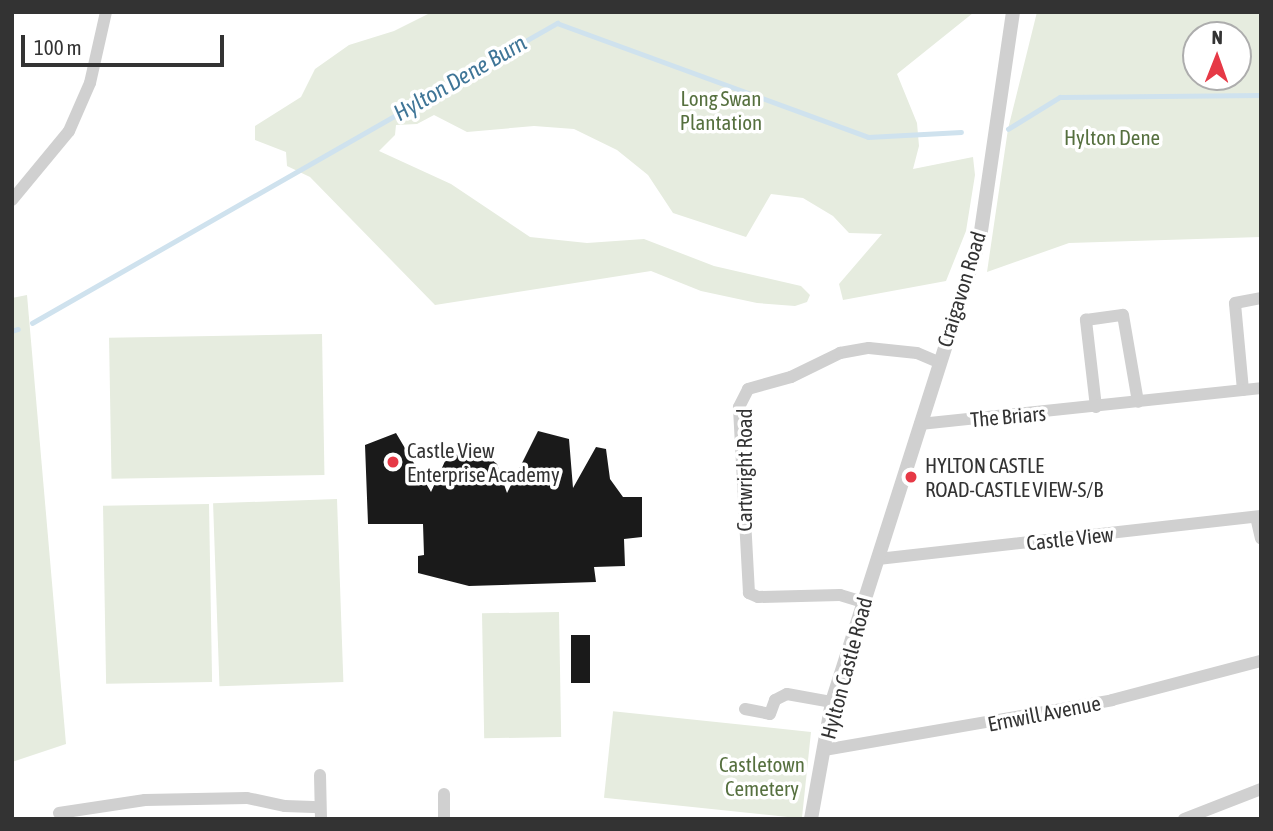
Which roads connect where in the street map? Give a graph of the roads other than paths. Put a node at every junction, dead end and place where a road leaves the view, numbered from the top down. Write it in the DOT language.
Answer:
graph roads {
  1 [pos="106,12"];
  2 [pos="1013,12"];
  3 [pos="12,200"];
  4 [pos="1261,298"];
  5 [pos="938,362"];
  6 [pos="1261,388"];
  7 [pos="1243,390"];
  8 [pos="1138,402"];
  9 [pos="1096,407"];
  10 [pos="920,424"];
  11 [pos="1259,517"];
  12 [pos="1261,538"];
  13 [pos="878,559"];
  14 [pos="863,603"];
  15 [pos="1261,661"];
  16 [pos="832,702"];
  17 [pos="745,709"];
  18 [pos="824,750"];
  19 [pos="320,775"];
  20 [pos="1261,789"];
  21 [pos="443,794"];
  22 [pos="59,813"];
  23 [pos="321,813"];
  24 [pos="86,816"];
  25 [pos="444,819"];
  26 [pos="811,819"];
  27 [pos="1184,819"];
  1 -- 3 [label="street"];
  2 -- 5 [label="street, Craigavon Road"];
  4 -- 7 [label="street"];
  5 -- 10 [label="street, Craigavon Road"];
  5 -- 14 [label="street, Cartwright Road"];
  6 -- 7 [label="street, The Briars"];
  7 -- 8 [label="street, The Briars"];
  8 -- 9 [label="street, The Briars"];
  8 -- 9 [label="street"];
  9 -- 10 [label="street, The Briars"];
  10 -- 13 [label="street, Craigavon Road"];
  11 -- 12 [label="street"];
  11 -- 13 [label="street, Castle View"];
  13 -- 14 [label="street, Hylton Castle Road"];
  14 -- 16 [label="street, Hylton Castle Road"];
  15 -- 18 [label="street, Ernwill Avenue"];
  16 -- 17 [label="street"];
  16 -- 18 [label="street, Hylton Castle Road"];
  18 -- 26 [label="street, Hylton Castle Road"];
  19 -- 23 [label="street"];
  20 -- 27 [label="street"];
  21 -- 25 [label="street"];
  22 -- 24 [label="street"];
  23 -- 24 [label="street"];
}
